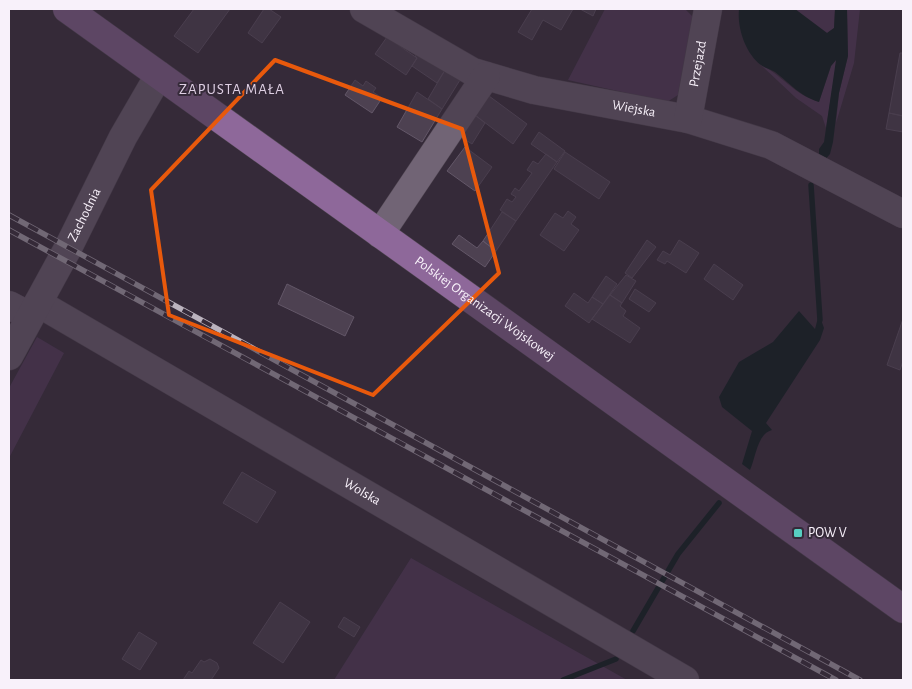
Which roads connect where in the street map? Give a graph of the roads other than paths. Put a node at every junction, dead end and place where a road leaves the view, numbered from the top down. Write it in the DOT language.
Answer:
graph roads {
  1 [pos="67,9"];
  2 [pos="364,9"];
  3 [pos="708,9"];
  4 [pos="159,74"];
  5 [pos="486,76"];
  6 [pos="688,119"];
  7 [pos="903,214"];
  8 [pos="380,234"];
  9 [pos="26,308"];
  10 [pos="9,356"];
  11 [pos="903,609"];
  12 [pos="685,680"];
  1 -- 4 [label="main road, Polskiej Organizacji Wojskowej"];
  2 -- 5 [label="street, Wiejska"];
  3 -- 6 [label="street, Przejazd"];
  4 -- 8 [label="main road, Polskiej Organizacji Wojskowej"];
  4 -- 9 [label="street, Zachodnia"];
  5 -- 6 [label="street, Wiejska"];
  5 -- 8 [label="street"];
  6 -- 7 [label="street, Wiejska"];
  8 -- 11 [label="main road, Polskiej Organizacji Wojskowej"];
  9 -- 10 [label="street, Zachodnia"];
  9 -- 12 [label="street, Wolska"];
}
